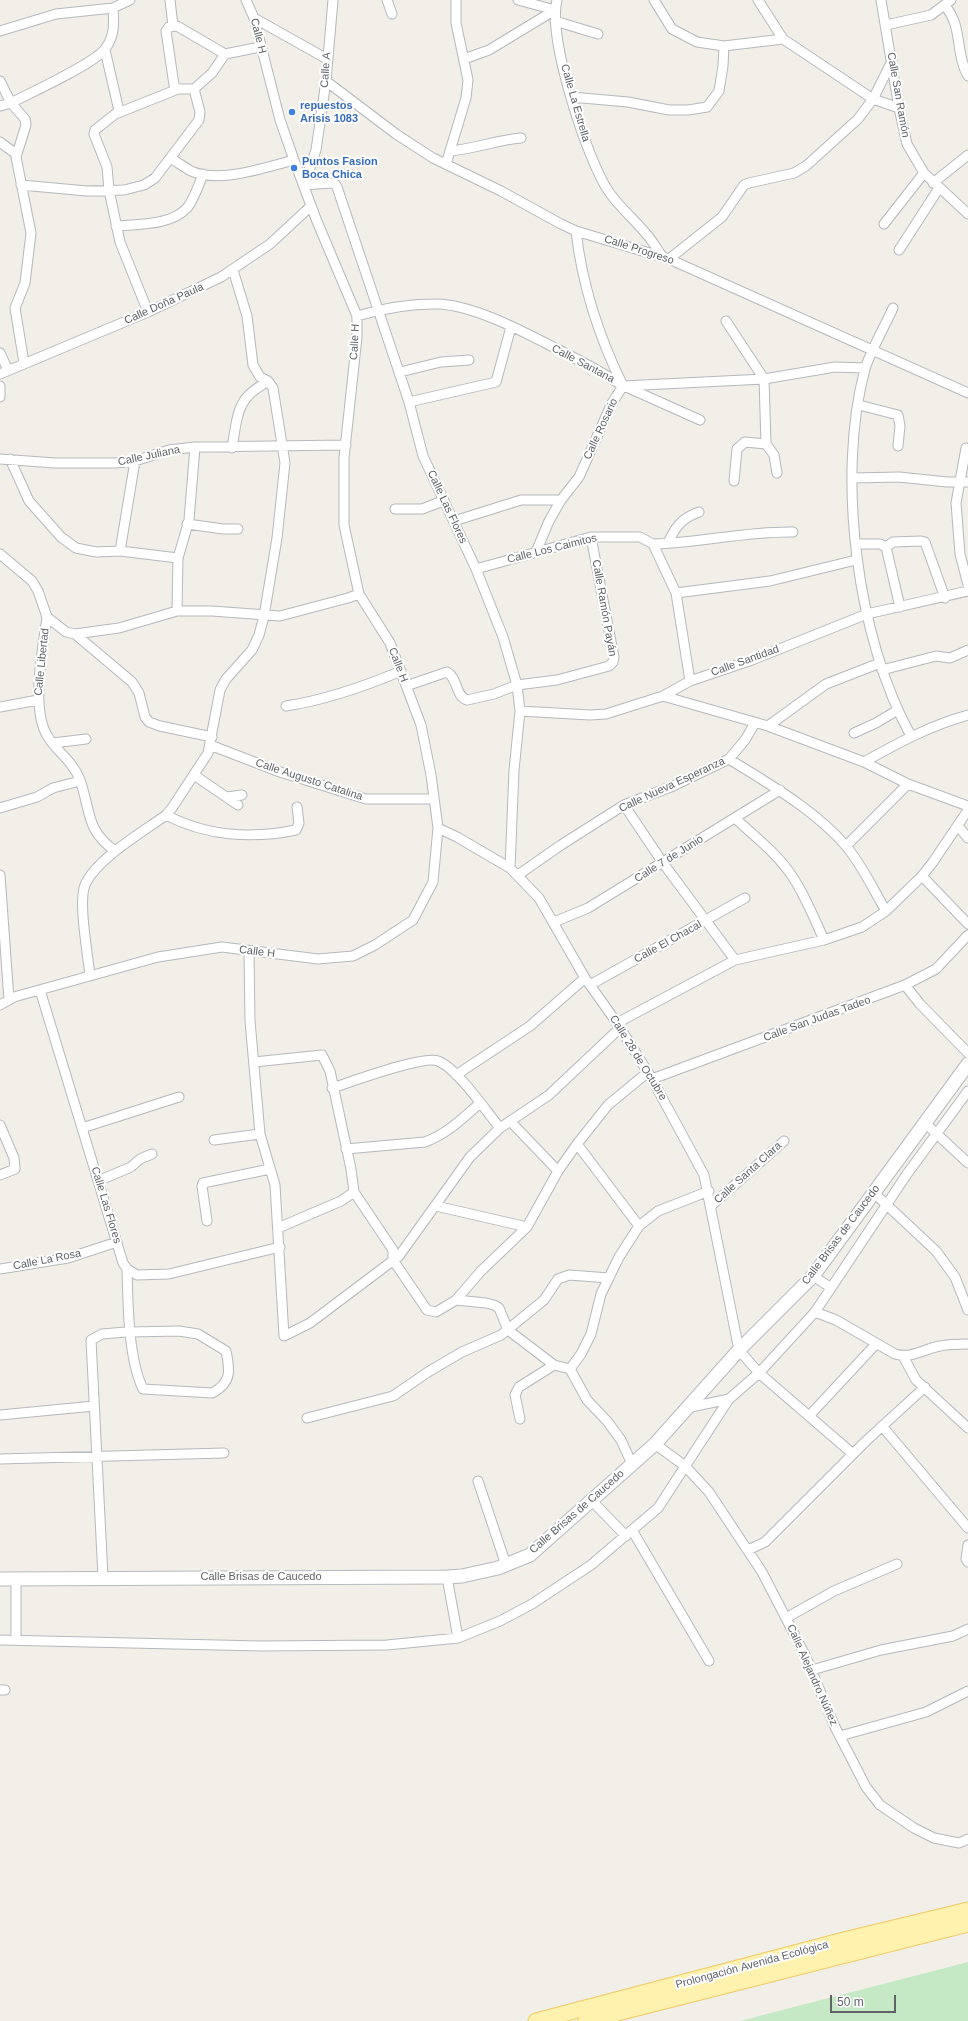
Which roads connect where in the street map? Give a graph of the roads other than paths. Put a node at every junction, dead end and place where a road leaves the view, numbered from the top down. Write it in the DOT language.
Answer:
graph roads {
  1 [pos="130,0"];
  2 [pos="170,0"];
  3 [pos="246,0"];
  4 [pos="333,0"];
  5 [pos="387,0"];
  6 [pos="456,0"];
  7 [pos="518,0"];
  8 [pos="557,0"];
  9 [pos="654,0"];
  10 [pos="758,0"];
  11 [pos="881,0"];
  12 [pos="530,2"];
  13 [pos="948,3"];
  14 [pos="113,8"];
  15 [pos="555,10"];
  16 [pos="392,14"];
  17 [pos="254,18"];
  18 [pos="555,22"];
  19 [pos="886,25"];
  20 [pos="173,26"];
  21 [pos="0,31"];
  22 [pos="598,34"];
  23 [pos="783,40"];
  24 [pos="724,46"];
  25 [pos="260,47"];
  26 [pos="105,50"];
  27 [pos="225,54"];
  28 [pos="327,59"];
  29 [pos="464,59"];
  30 [pos="892,61"];
  31 [pos="968,76"];
  32 [pos="0,81"];
  33 [pos="326,81"];
  34 [pos="178,89"];
  35 [pos="194,89"];
  36 [pos="571,97"];
  37 [pos="873,99"];
  38 [pos="10,103"];
  39 [pos="0,106"];
  40 [pos="898,108"];
  41 [pos="118,113"];
  42 [pos="521,138"];
  43 [pos="0,142"];
  44 [pos="450,151"];
  45 [pos="16,154"];
  46 [pos="968,155"];
  47 [pos="170,158"];
  48 [pos="294,160"];
  49 [pos="446,164"];
  50 [pos="924,173"];
  51 [pos="204,174"];
  52 [pos="21,185"];
  53 [pos="304,185"];
  54 [pos="936,185"];
  55 [pos="109,190"];
  56 [pos="311,206"];
  57 [pos="968,214"];
  58 [pos="884,224"];
  59 [pos="116,226"];
  60 [pos="576,231"];
  61 [pos="899,250"];
  62 [pos="666,258"];
  63 [pos="233,270"];
  64 [pos="893,308"];
  65 [pos="378,310"];
  66 [pos="148,312"];
  67 [pos="357,316"];
  68 [pos="726,321"];
  69 [pos="511,327"];
  70 [pos="874,350"];
  71 [pos="0,353"];
  72 [pos="469,360"];
  73 [pos="24,363"];
  74 [pos="865,368"];
  75 [pos="4,372"];
  76 [pos="400,372"];
  77 [pos="764,379"];
  78 [pos="268,381"];
  79 [pos="0,386"];
  80 [pos="622,386"];
  81 [pos="968,393"];
  82 [pos="0,397"];
  83 [pos="409,402"];
  84 [pos="859,405"];
  85 [pos="700,420"];
  86 [pos="766,444"];
  87 [pos="346,445"];
  88 [pos="898,446"];
  89 [pos="195,447"];
  90 [pos="283,447"];
  91 [pos="232,448"];
  92 [pos="966,448"];
  93 [pos="0,459"];
  94 [pos="10,460"];
  95 [pos="135,461"];
  96 [pos="777,473"];
  97 [pos="853,478"];
  98 [pos="734,481"];
  99 [pos="963,482"];
  100 [pos="561,500"];
  101 [pos="443,501"];
  102 [pos="395,509"];
  103 [pos="699,512"];
  104 [pos="454,521"];
  105 [pos="187,524"];
  106 [pos="238,529"];
  107 [pos="793,532"];
  108 [pos="591,537"];
  109 [pos="653,544"];
  110 [pos="668,544"];
  111 [pos="856,544"];
  112 [pos="886,547"];
  113 [pos="120,551"];
  114 [pos="536,552"];
  115 [pos="0,554"];
  116 [pos="178,558"];
  117 [pos="856,560"];
  118 [pos="476,569"];
  119 [pos="968,585"];
  120 [pos="968,591"];
  121 [pos="676,593"];
  122 [pos="359,594"];
  123 [pos="945,598"];
  124 [pos="900,607"];
  125 [pos="177,611"];
  126 [pos="867,614"];
  127 [pos="264,616"];
  128 [pos="47,617"];
  129 [pos="75,634"];
  130 [pos="968,650"];
  131 [pos="881,667"];
  132 [pos="401,671"];
  133 [pos="690,681"];
  134 [pos="517,685"];
  135 [pos="406,686"];
  136 [pos="664,696"];
  137 [pos="38,700"];
  138 [pos="286,706"];
  139 [pos="0,707"];
  140 [pos="520,711"];
  141 [pos="896,711"];
  142 [pos="968,715"];
  143 [pos="755,723"];
  144 [pos="768,726"];
  145 [pos="854,733"];
  146 [pos="911,736"];
  147 [pos="86,738"];
  148 [pos="211,741"];
  149 [pos="53,743"];
  150 [pos="729,760"];
  151 [pos="864,762"];
  152 [pos="194,775"];
  153 [pos="80,781"];
  154 [pos="908,784"];
  155 [pos="780,790"];
  156 [pos="242,795"];
  157 [pos="227,797"];
  158 [pos="434,799"];
  159 [pos="238,805"];
  160 [pos="624,805"];
  161 [pos="968,806"];
  162 [pos="297,807"];
  163 [pos="0,808"];
  164 [pos="968,810"];
  165 [pos="166,816"];
  166 [pos="735,818"];
  167 [pos="958,826"];
  168 [pos="438,828"];
  169 [pos="968,838"];
  170 [pos="846,846"];
  171 [pos="115,851"];
  172 [pos="663,863"];
  173 [pos="510,868"];
  174 [pos="0,874"];
  175 [pos="518,875"];
  176 [pos="922,876"];
  177 [pos="745,898"];
  178 [pos="886,911"];
  179 [pos="706,921"];
  180 [pos="554,922"];
  181 [pos="968,924"];
  182 [pos="968,935"];
  183 [pos="824,940"];
  184 [pos="249,952"];
  185 [pos="735,960"];
  186 [pos="90,976"];
  187 [pos="588,982"];
  188 [pos="906,985"];
  189 [pos="40,990"];
  190 [pos="9,1000"];
  191 [pos="0,1005"];
  192 [pos="619,1025"];
  193 [pos="968,1053"];
  194 [pos="254,1062"];
  195 [pos="968,1064"];
  196 [pos="456,1075"];
  197 [pos="650,1075"];
  198 [pos="332,1088"];
  199 [pos="968,1091"];
  200 [pos="179,1098"];
  201 [pos="480,1103"];
  202 [pos="510,1121"];
  203 [pos="925,1123"];
  204 [pos="0,1125"];
  205 [pos="82,1128"];
  206 [pos="500,1128"];
  207 [pos="260,1134"];
  208 [pos="936,1134"];
  209 [pos="214,1140"];
  210 [pos="784,1141"];
  211 [pos="577,1144"];
  212 [pos="346,1149"];
  213 [pos="152,1154"];
  214 [pos="968,1162"];
  215 [pos="270,1169"];
  216 [pos="558,1171"];
  217 [pos="0,1175"];
  218 [pos="98,1181"];
  219 [pos="709,1191"];
  220 [pos="354,1192"];
  221 [pos="874,1193"];
  222 [pos="436,1206"];
  223 [pos="712,1206"];
  224 [pos="887,1206"];
  225 [pos="207,1221"];
  226 [pos="638,1226"];
  227 [pos="528,1227"];
  228 [pos="278,1228"];
  229 [pos="117,1242"];
  230 [pos="280,1247"];
  231 [pos="393,1260"];
  232 [pos="0,1269"];
  233 [pos="127,1269"];
  234 [pos="813,1276"];
  235 [pos="609,1278"];
  236 [pos="830,1287"];
  237 [pos="456,1300"];
  238 [pos="968,1310"];
  239 [pos="815,1312"];
  240 [pos="508,1330"];
  241 [pos="130,1332"];
  242 [pos="876,1344"];
  243 [pos="968,1344"];
  244 [pos="739,1350"];
  245 [pos="903,1356"];
  246 [pos="554,1365"];
  247 [pos="570,1369"];
  248 [pos="760,1374"];
  249 [pos="924,1388"];
  250 [pos="729,1399"];
  251 [pos="94,1406"];
  252 [pos="691,1407"];
  253 [pos="0,1415"];
  254 [pos="809,1416"];
  255 [pos="307,1418"];
  256 [pos="520,1419"];
  257 [pos="882,1426"];
  258 [pos="968,1428"];
  259 [pos="655,1444"];
  260 [pos="224,1453"];
  261 [pos="853,1454"];
  262 [pos="96,1457"];
  263 [pos="0,1459"];
  264 [pos="632,1464"];
  265 [pos="685,1466"];
  266 [pos="478,1481"];
  267 [pos="592,1501"];
  268 [pos="968,1528"];
  269 [pos="629,1533"];
  270 [pos="968,1545"];
  271 [pos="748,1550"];
  272 [pos="968,1562"];
  273 [pos="506,1564"];
  274 [pos="896,1564"];
  275 [pos="102,1577"];
  276 [pos="446,1577"];
  277 [pos="16,1578"];
  278 [pos="0,1579"];
  279 [pos="786,1618"];
  280 [pos="968,1629"];
  281 [pos="458,1638"];
  282 [pos="0,1640"];
  283 [pos="16,1640"];
  284 [pos="709,1661"];
  285 [pos="812,1670"];
  286 [pos="968,1691"];
  287 [pos="840,1736"];
  288 [pos="968,1839"];
  289 [pos="968,1910"];
  290 [pos="968,1924"];
  291 [pos="536,2021"];
  292 [pos="586,2021"];
  1 -- 14 [label="street"];
  2 -- 20 [label="street"];
  3 -- 17 [label="street, Calle H"];
  4 -- 28 [label="street, Calle A"];
  5 -- 16 [label="street"];
  6 -- 29 [label="street"];
  7 -- 12 [label="street"];
  8 -- 15 [label="street, Calle La Estrella"];
  9 -- 24 [label="street"];
  10 -- 23 [label="street"];
  11 -- 19 [label="street, Calle San Ramón"];
  12 -- 15 [label="street"];
  13 -- 19 [label="street"];
  13 -- 31 [label="street"];
  14 -- 21 [label="street"];
  14 -- 26 [label="street"];
  15 -- 18 [label="street, Calle La Estrella"];
  15 -- 29 [label="street"];
  17 -- 25 [label="street, Calle H"];
  17 -- 28 [label="street"];
  18 -- 22 [label="street"];
  18 -- 36 [label="street, Calle La Estrella"];
  19 -- 30 [label="street, Calle San Ramón"];
  20 -- 27 [label="street"];
  20 -- 34 [label="street"];
  23 -- 24 [label="street"];
  23 -- 37 [label="street"];
  24 -- 36 [label="street"];
  25 -- 27 [label="street"];
  25 -- 48 [label="street, Calle H"];
  26 -- 38 [label="street"];
  26 -- 41 [label="street"];
  27 -- 35 [label="street"];
  28 -- 33 [label="street, Calle A"];
  29 -- 44 [label="street"];
  30 -- 37 [label="street"];
  30 -- 40 [label="street, Calle San Ramón"];
  32 -- 38 [label="street"];
  33 -- 49 [label="street, Calle Progreso"];
  33 -- 53 [label="street, Calle A"];
  34 -- 35 [label="street"];
  34 -- 41 [label="street"];
  35 -- 47 [label="street"];
  36 -- 62 [label="street, Calle La Estrella"];
  37 -- 40 [label="street"];
  37 -- 62 [label="street"];
  38 -- 39 [label="street"];
  38 -- 45 [label="street"];
  40 -- 50 [label="street, Calle San Ramón"];
  41 -- 55 [label="street"];
  42 -- 44 [label="street"];
  43 -- 45 [label="street"];
  44 -- 49 [label="street"];
  45 -- 52 [label="street"];
  46 -- 54 [label="street"];
  47 -- 51 [label="street"];
  47 -- 55 [label="street"];
  48 -- 51 [label="street"];
  48 -- 53 [label="street, Calle H"];
  49 -- 60 [label="street, Calle Progreso"];
  50 -- 54 [label="street, Calle San Ramón"];
  50 -- 58 [label="street"];
  51 -- 59 [label="street"];
  52 -- 55 [label="street"];
  52 -- 73 [label="street"];
  53 -- 56 [label="street, Calle H"];
  53 -- 65 [label="street, Calle Las Flores"];
  54 -- 57 [label="street, Calle San Ramón"];
  54 -- 61 [label="street"];
  55 -- 59 [label="street"];
  56 -- 63 [label="street, Calle Doña Paula"];
  56 -- 67 [label="street, Calle H"];
  59 -- 66 [label="street"];
  60 -- 62 [label="street, Calle Progreso"];
  60 -- 80 [label="street, Calle Rosario"];
  62 -- 70 [label="street, Calle Progreso"];
  63 -- 66 [label="street, Calle Doña Paula"];
  63 -- 78 [label="street"];
  64 -- 70 [label="street"];
  65 -- 67 [label="street, Calle Santana"];
  65 -- 69 [label="street, Calle Santana"];
  65 -- 76 [label="street, Calle Las Flores"];
  66 -- 73 [label="street, Calle Doña Paula"];
  67 -- 87 [label="street, Calle H"];
  68 -- 77 [label="street"];
  69 -- 80 [label="street, Calle Santana"];
  69 -- 83 [label="street"];
  70 -- 74 [label="street"];
  70 -- 81 [label="street, Calle Progreso"];
  71 -- 75 [label="street"];
  72 -- 76 [label="street"];
  73 -- 75 [label="street, Calle Doña Paula"];
  74 -- 77 [label="street, Calle Santana"];
  74 -- 84 [label="street"];
  76 -- 83 [label="street, Calle Las Flores"];
  77 -- 80 [label="street, Calle Santana"];
  77 -- 86 [label="street"];
  78 -- 90 [label="street"];
  78 -- 91 [label="street"];
  79 -- 82 [label="street"];
  80 -- 85 [label="street"];
  80 -- 100 [label="street, Calle Rosario"];
  83 -- 101 [label="street, Calle Las Flores"];
  84 -- 88 [label="street"];
  84 -- 97 [label="street"];
  86 -- 96 [label="street"];
  86 -- 98 [label="street"];
  87 -- 90 [label="street, Calle Juliana"];
  87 -- 122 [label="street, Calle H"];
  89 -- 91 [label="street, Calle Juliana"];
  89 -- 95 [label="street, Calle Juliana"];
  89 -- 105 [label="street"];
  90 -- 91 [label="street, Calle Juliana"];
  90 -- 127 [label="street"];
  92 -- 99 [label="street"];
  93 -- 94 [label="street, Calle Juliana"];
  94 -- 95 [label="street, Calle Juliana"];
  94 -- 113 [label="street"];
  95 -- 113 [label="street"];
  97 -- 99 [label="street"];
  97 -- 111 [label="street"];
  99 -- 119 [label="street"];
  100 -- 104 [label="street"];
  100 -- 114 [label="street, Calle Rosario"];
  101 -- 102 [label="street"];
  101 -- 104 [label="street, Calle Las Flores"];
  103 -- 110 [label="street"];
  104 -- 118 [label="street, Calle Las Flores"];
  105 -- 106 [label="street"];
  105 -- 116 [label="street"];
  107 -- 110 [label="street"];
  108 -- 109 [label="street, Calle Los Caimitos"];
  108 -- 114 [label="street, Calle Los Caimitos"];
  108 -- 134 [label="street, Calle Ramón Payán"];
  109 -- 110 [label="street"];
  109 -- 121 [label="street"];
  111 -- 112 [label="street"];
  111 -- 117 [label="street"];
  112 -- 123 [label="street"];
  112 -- 124 [label="street"];
  113 -- 116 [label="street"];
  114 -- 118 [label="street, Calle Los Caimitos"];
  115 -- 128 [label="street"];
  116 -- 125 [label="street"];
  117 -- 121 [label="street"];
  117 -- 126 [label="street"];
  118 -- 134 [label="street, Calle Las Flores"];
  120 -- 123 [label="street, Calle Santidad"];
  121 -- 133 [label="street"];
  122 -- 127 [label="street"];
  122 -- 132 [label="street, Calle H"];
  123 -- 124 [label="street, Calle Santidad"];
  124 -- 126 [label="street, Calle Santidad"];
  125 -- 127 [label="street"];
  125 -- 129 [label="street"];
  126 -- 131 [label="street"];
  126 -- 133 [label="street, Calle Santidad"];
  127 -- 148 [label="street"];
  128 -- 129 [label="street"];
  128 -- 137 [label="street, Calle Libertad"];
  129 -- 148 [label="street, Calle Augusto Catalina"];
  130 -- 131 [label="street"];
  131 -- 141 [label="street"];
  131 -- 144 [label="street"];
  132 -- 135 [label="street, Calle H"];
  132 -- 138 [label="street"];
  133 -- 136 [label="street, Calle Santidad"];
  134 -- 135 [label="street, Calle Ramón Payán"];
  134 -- 140 [label="street, Calle Las Flores"];
  135 -- 158 [label="street, Calle H"];
  136 -- 140 [label="street, Calle Santidad"];
  136 -- 143 [label="street"];
  137 -- 139 [label="street"];
  137 -- 149 [label="street, Calle Libertad"];
  140 -- 173 [label="street, Calle Las Flores"];
  141 -- 145 [label="street"];
  141 -- 146 [label="street"];
  142 -- 146 [label="street"];
  143 -- 144 [label="street"];
  143 -- 150 [label="street, Calle Nueva Esperanza"];
  144 -- 151 [label="street"];
  146 -- 151 [label="street"];
  147 -- 149 [label="street"];
  148 -- 152 [label="street"];
  148 -- 158 [label="street, Calle Augusto Catalina"];
  149 -- 153 [label="street, Calle Libertad"];
  150 -- 155 [label="street"];
  150 -- 160 [label="street, Calle Nueva Esperanza"];
  151 -- 154 [label="street"];
  152 -- 157 [label="street"];
  152 -- 165 [label="street"];
  153 -- 163 [label="street"];
  153 -- 171 [label="street, Calle Libertad"];
  154 -- 161 [label="street"];
  154 -- 170 [label="street"];
  155 -- 166 [label="street, Calle 7 de Junio"];
  155 -- 170 [label="street"];
  156 -- 157 [label="street"];
  157 -- 159 [label="street"];
  158 -- 168 [label="street, Calle H"];
  160 -- 172 [label="street"];
  160 -- 175 [label="street, Calle Nueva Esperanza"];
  162 -- 165 [label="street"];
  164 -- 167 [label="street"];
  165 -- 171 [label="street"];
  166 -- 172 [label="street, Calle 7 de Junio"];
  166 -- 183 [label="street"];
  167 -- 169 [label="street"];
  167 -- 176 [label="street"];
  168 -- 173 [label="street, Calle 28 de Octubre"];
  168 -- 184 [label="street, Calle H"];
  170 -- 178 [label="street"];
  171 -- 186 [label="street"];
  172 -- 179 [label="street"];
  172 -- 180 [label="street, Calle 7 de Junio"];
  173 -- 175 [label="street, Calle 28 de Octubre"];
  174 -- 190 [label="street"];
  175 -- 180 [label="street, Calle 28 de Octubre"];
  176 -- 178 [label="street"];
  176 -- 181 [label="street"];
  177 -- 179 [label="street, Calle El Chacal"];
  178 -- 183 [label="street"];
  179 -- 185 [label="street"];
  179 -- 187 [label="street, Calle El Chacal"];
  180 -- 187 [label="street, Calle 28 de Octubre"];
  182 -- 188 [label="street, Calle San Judas Tadeo"];
  183 -- 185 [label="street"];
  184 -- 186 [label="street, Calle H"];
  184 -- 194 [label="street"];
  185 -- 192 [label="street"];
  186 -- 189 [label="street, Calle H"];
  187 -- 192 [label="street, Calle 28 de Octubre"];
  187 -- 196 [label="street, Calle El Chacal"];
  188 -- 193 [label="street"];
  188 -- 197 [label="street, Calle San Judas Tadeo"];
  189 -- 190 [label="street, Calle H"];
  189 -- 205 [label="street, Calle Las Flores"];
  190 -- 191 [label="street, Calle H"];
  192 -- 197 [label="street, Calle 28 de Octubre"];
  192 -- 202 [label="street"];
  194 -- 198 [label="street"];
  194 -- 207 [label="street"];
  195 -- 203 [label="street, Calle Brisas de Caucedo"];
  196 -- 198 [label="street"];
  196 -- 201 [label="street"];
  197 -- 211 [label="street, Calle San Judas Tadeo"];
  197 -- 219 [label="street, Calle 28 de Octubre"];
  198 -- 212 [label="street"];
  199 -- 208 [label="street"];
  200 -- 205 [label="street"];
  201 -- 206 [label="street"];
  201 -- 212 [label="street"];
  202 -- 206 [label="street"];
  202 -- 216 [label="street"];
  203 -- 208 [label="street"];
  203 -- 221 [label="street, Calle Brisas de Caucedo"];
  204 -- 217 [label="street"];
  205 -- 218 [label="street, Calle Las Flores"];
  206 -- 222 [label="street"];
  207 -- 209 [label="street"];
  207 -- 215 [label="street"];
  208 -- 214 [label="street"];
  208 -- 224 [label="street"];
  210 -- 223 [label="street, Calle Santa Clara"];
  211 -- 216 [label="street, Calle San Judas Tadeo"];
  211 -- 226 [label="street"];
  212 -- 220 [label="street"];
  213 -- 218 [label="street"];
  215 -- 225 [label="street"];
  215 -- 228 [label="street"];
  216 -- 227 [label="street, Calle San Judas Tadeo"];
  218 -- 229 [label="street, Calle Las Flores"];
  219 -- 223 [label="street, Calle 28 de Octubre"];
  219 -- 226 [label="street, Calle Santa Clara"];
  220 -- 228 [label="street"];
  220 -- 231 [label="street, Calle San Judas Tadeo"];
  221 -- 224 [label="street"];
  221 -- 234 [label="street, Calle Brisas de Caucedo"];
  222 -- 227 [label="street"];
  222 -- 231 [label="street"];
  223 -- 244 [label="street, Calle 28 de Octubre"];
  224 -- 236 [label="street"];
  224 -- 238 [label="street"];
  226 -- 235 [label="street, Calle Santa Clara"];
  227 -- 237 [label="street, Calle San Judas Tadeo"];
  228 -- 230 [label="street"];
  229 -- 232 [label="street, Calle La Rosa"];
  229 -- 233 [label="street, Calle Las Flores"];
  230 -- 231 [label="street"];
  230 -- 233 [label="street"];
  231 -- 237 [label="street, Calle San Judas Tadeo"];
  233 -- 241 [label="street, Calle Las Flores"];
  234 -- 236 [label="street"];
  234 -- 244 [label="street, Calle Brisas de Caucedo"];
  235 -- 240 [label="street"];
  235 -- 247 [label="street, Calle Santa Clara"];
  236 -- 239 [label="street"];
  237 -- 240 [label="street"];
  239 -- 242 [label="street"];
  239 -- 248 [label="street"];
  240 -- 246 [label="street"];
  240 -- 255 [label="street"];
  241 -- 241 [label="street"];
  241 -- 251 [label="street"];
  242 -- 245 [label="street"];
  242 -- 254 [label="street"];
  243 -- 245 [label="street"];
  244 -- 248 [label="street"];
  244 -- 252 [label="street, Calle Brisas de Caucedo"];
  245 -- 249 [label="street"];
  246 -- 247 [label="street"];
  246 -- 256 [label="street"];
  247 -- 264 [label="street"];
  248 -- 250 [label="street"];
  248 -- 254 [label="street"];
  249 -- 257 [label="street"];
  249 -- 258 [label="street"];
  250 -- 252 [label="street"];
  250 -- 265 [label="street"];
  251 -- 253 [label="street"];
  251 -- 262 [label="street"];
  252 -- 259 [label="street, Calle Brisas de Caucedo"];
  254 -- 261 [label="street"];
  257 -- 261 [label="street"];
  257 -- 268 [label="street"];
  259 -- 264 [label="street, Calle Brisas de Caucedo"];
  259 -- 265 [label="street, Calle Alejandro Núñez"];
  260 -- 262 [label="street"];
  261 -- 271 [label="street"];
  262 -- 263 [label="street"];
  262 -- 275 [label="street"];
  264 -- 267 [label="street, Calle Brisas de Caucedo"];
  265 -- 269 [label="street"];
  265 -- 271 [label="street, Calle Alejandro Núñez"];
  266 -- 273 [label="street"];
  267 -- 269 [label="street"];
  267 -- 273 [label="street, Calle Brisas de Caucedo"];
  269 -- 281 [label="street"];
  269 -- 284 [label="street"];
  270 -- 272 [label="street"];
  271 -- 279 [label="street, Calle Alejandro Núñez"];
  273 -- 276 [label="street, Calle Brisas de Caucedo"];
  274 -- 279 [label="street"];
  275 -- 276 [label="street, Calle Brisas de Caucedo"];
  275 -- 277 [label="street, Calle Brisas de Caucedo"];
  276 -- 281 [label="street"];
  277 -- 278 [label="street, Calle Brisas de Caucedo"];
  277 -- 283 [label="street"];
  279 -- 285 [label="street, Calle Alejandro Núñez"];
  280 -- 285 [label="street"];
  281 -- 283 [label="street"];
  282 -- 283 [label="street"];
  285 -- 287 [label="street, Calle Alejandro Núñez"];
  286 -- 287 [label="street"];
  287 -- 288 [label="street, Calle Alejandro Núñez"];
  289 -- 291 [label="main road, Prolongación Avenida Ecológica"];
  290 -- 292 [label="main road, Prolongación Avenida Ecológica"];
}
